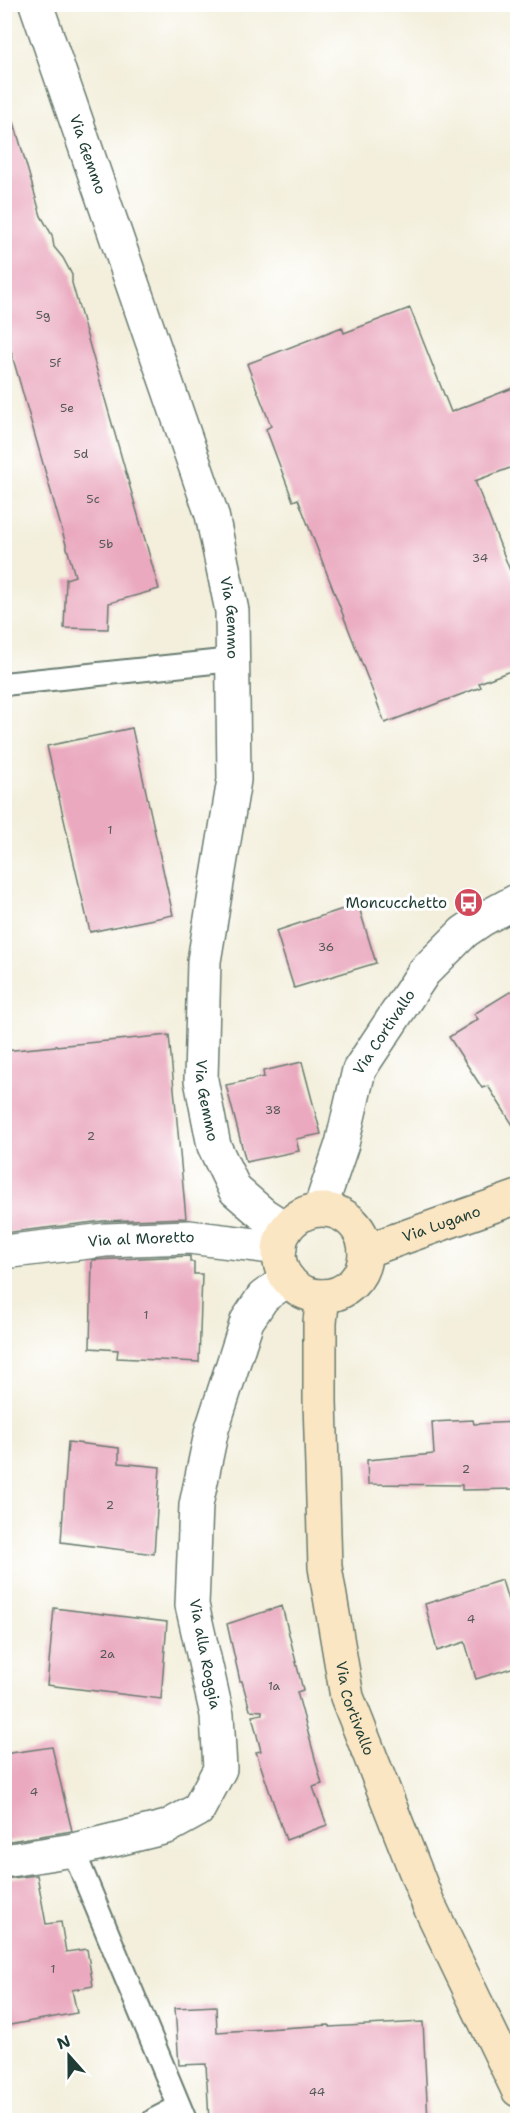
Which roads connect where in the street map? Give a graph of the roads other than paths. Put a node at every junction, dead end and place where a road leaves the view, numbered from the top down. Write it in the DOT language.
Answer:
graph roads {
  1 [pos="36,4"];
  2 [pos="232,660"];
  3 [pos="4,684"];
  4 [pos="518,900"];
  5 [pos="518,1197"];
  6 [pos="320,1209"];
  7 [pos="283,1238"];
  8 [pos="365,1251"];
  9 [pos="4,1252"];
  10 [pos="288,1279"];
  11 [pos="323,1296"];
  12 [pos="74,1850"];
  13 [pos="4,1861"];
  14 [pos="518,2090"];
  15 [pos="182,2114"];
  16 [pos="154,2121"];
  1 -- 2 [label="street, Via Gemmo"];
  2 -- 3 [label="lane"];
  2 -- 7 [label="street, Via Gemmo"];
  4 -- 6 [label="street, Via Cortivallo"];
  5 -- 8 [label="street, Via Lugano"];
  6 -- 7 [label="street"];
  6 -- 8 [label="street"];
  7 -- 9 [label="street, Via al Moretto"];
  7 -- 10 [label="street"];
  8 -- 11 [label="street"];
  10 -- 11 [label="street"];
  10 -- 12 [label="street, Via alla Roggia"];
  11 -- 14 [label="street, Via Cortivallo"];
  12 -- 13 [label="street, Via alla Roggia"];
  12 -- 15 [label="lane"];
  15 -- 16 [label="lane"];
}
